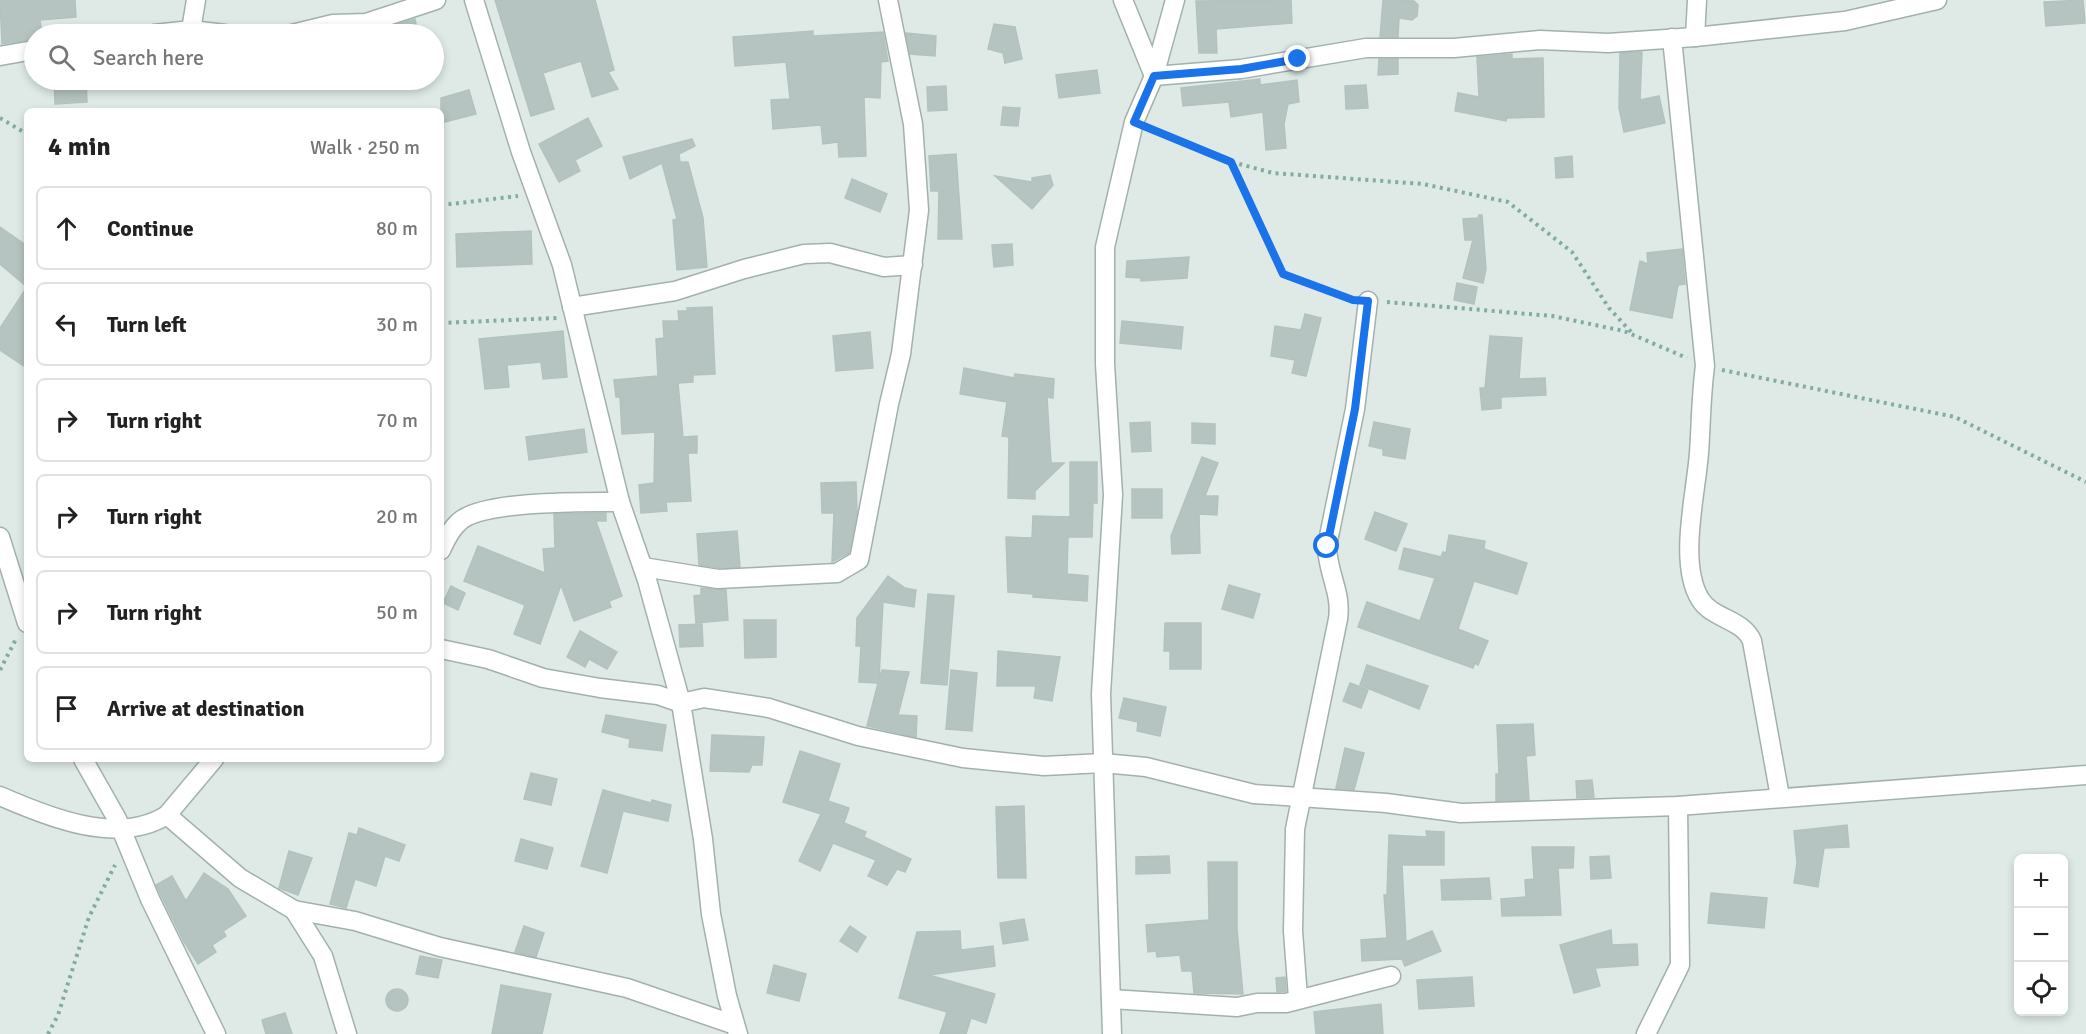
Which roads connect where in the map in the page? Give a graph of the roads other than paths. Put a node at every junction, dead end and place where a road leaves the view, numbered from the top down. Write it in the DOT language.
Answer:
graph roads {
  1 [pos="196,0"];
  2 [pos="436,0"];
  3 [pos="474,0"];
  4 [pos="888,0"];
  5 [pos="1123,0"];
  6 [pos="1176,0"];
  7 [pos="1697,0"];
  8 [pos="1936,0"];
  9 [pos="192,24"];
  10 [pos="333,24"];
  11 [pos="1695,37"];
  12 [pos="1672,38"];
  13 [pos="24,52"];
  14 [pos="0,56"];
  15 [pos="1154,76"];
  16 [pos="913,265"];
  17 [pos="1368,301"];
  18 [pos="572,312"];
  19 [pos="620,502"];
  20 [pos="0,537"];
  21 [pos="444,545"];
  22 [pos="643,567"];
  23 [pos="24,612"];
  24 [pos="444,650"];
  25 [pos="681,703"];
  26 [pos="84,762"];
  27 [pos="211,762"];
  28 [pos="1103,763"];
  29 [pos="2086,775"];
  30 [pos="0,796"];
  31 [pos="1780,797"];
  32 [pos="1300,798"];
  33 [pos="1678,806"];
  34 [pos="167,814"];
  35 [pos="123,836"];
  36 [pos="294,910"];
  37 [pos="1391,976"];
  38 [pos="1298,998"];
  39 [pos="1111,999"];
  40 [pos="736,1030"];
  41 [pos="216,1034"];
  42 [pos="347,1034"];
  43 [pos="1112,1034"];
  44 [pos="1646,1034"];
  1 -- 9 [label="street"];
  2 -- 10 [label="street"];
  3 -- 18 [label="street"];
  4 -- 16 [label="street"];
  5 -- 15 [label="street"];
  6 -- 15 [label="street"];
  7 -- 11 [label="street"];
  8 -- 11 [label="street"];
  11 -- 12 [label="street"];
  12 -- 15 [label="street"];
  12 -- 31 [label="street"];
  13 -- 14 [label="street"];
  15 -- 28 [label="street"];
  16 -- 18 [label="street"];
  16 -- 22 [label="street"];
  17 -- 32 [label="street"];
  18 -- 19 [label="street"];
  19 -- 21 [label="street"];
  19 -- 22 [label="street"];
  20 -- 23 [label="street"];
  22 -- 25 [label="street"];
  24 -- 25 [label="street"];
  25 -- 28 [label="street"];
  25 -- 40 [label="street"];
  26 -- 35 [label="street"];
  27 -- 34 [label="street"];
  28 -- 32 [label="street"];
  28 -- 39 [label="street"];
  29 -- 31 [label="street"];
  30 -- 35 [label="street"];
  31 -- 33 [label="street"];
  32 -- 33 [label="street"];
  32 -- 38 [label="street"];
  33 -- 44 [label="street"];
  34 -- 35 [label="street"];
  34 -- 36 [label="street"];
  35 -- 41 [label="street"];
  36 -- 40 [label="street"];
  36 -- 42 [label="street"];
  37 -- 38 [label="street"];
  38 -- 39 [label="street"];
  39 -- 43 [label="street"];
}
